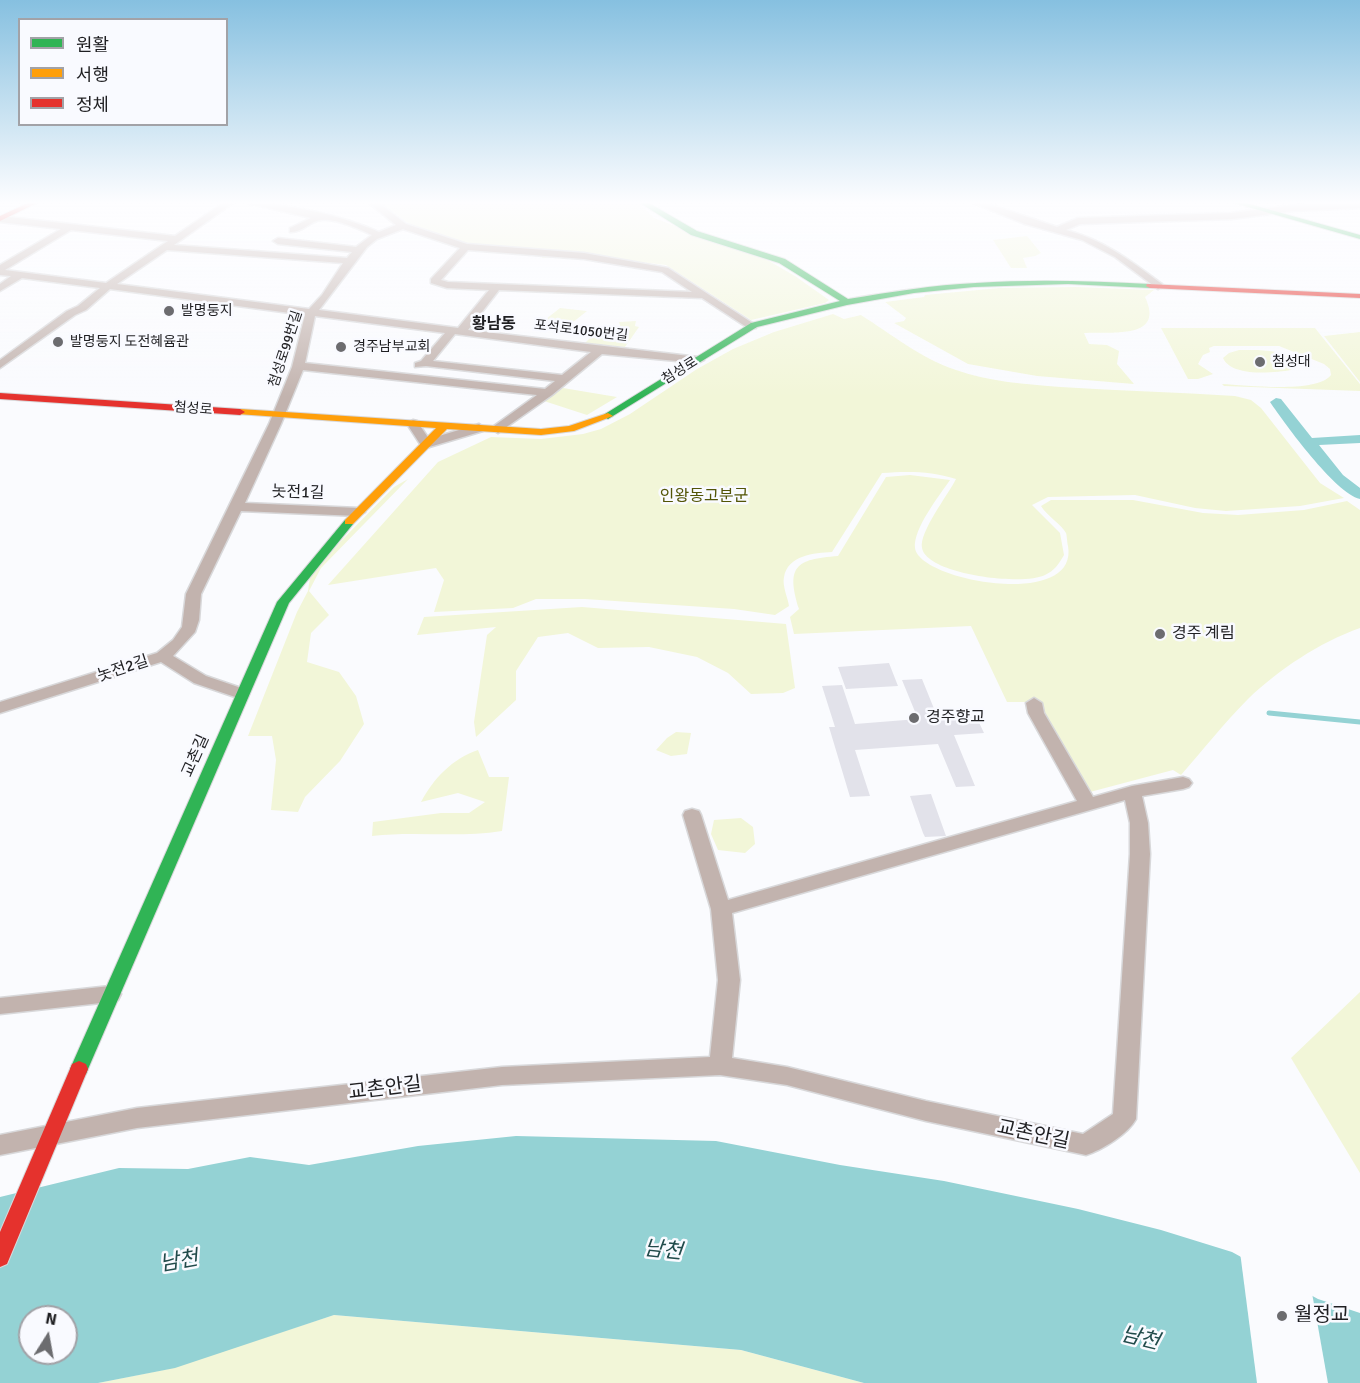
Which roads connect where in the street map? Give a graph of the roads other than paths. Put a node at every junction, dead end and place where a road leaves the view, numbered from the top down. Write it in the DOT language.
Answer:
graph roads {
  1 [pos="135,268"];
  2 [pos="344,268"];
  3 [pos="447,268"];
  4 [pos="651,268"];
  5 [pos="792,268"];
  6 [pos="1133,268"];
  7 [pos="0,270"];
  8 [pos="21,274"];
  9 [pos="1158,285"];
  10 [pos="108,286"];
  11 [pos="496,287"];
  12 [pos="0,288"];
  13 [pos="704,295"];
  14 [pos="1360,296"];
  15 [pos="847,302"];
  16 [pos="312,312"];
  17 [pos="752,326"];
  18 [pos="457,330"];
  19 [pos="600,350"];
  20 [pos="698,360"];
  21 [pos="425,363"];
  22 [pos="0,365"];
  23 [pos="298,366"];
  24 [pos="406,378"];
  25 [pos="565,379"];
  26 [pos="548,393"];
  27 [pos="0,396"];
  28 [pos="278,415"];
  29 [pos="413,424"];
  30 [pos="444,426"];
  31 [pos="479,428"];
  32 [pos="498,429"];
  33 [pos="426,444"];
  34 [pos="237,507"];
  35 [pos="358,512"];
  36 [pos="163,656"];
  37 [pos="241,694"];
  38 [pos="1034,703"];
  39 [pos="0,708"];
  40 [pos="1183,783"];
  41 [pos="1132,792"];
  42 [pos="1088,805"];
  43 [pos="692,815"];
  44 [pos="721,909"];
  45 [pos="110,994"];
  46 [pos="0,1006"];
  47 [pos="720,1066"];
  48 [pos="50,1140"];
  49 [pos="0,1145"];
  50 [pos="0,1257"];
  1 -- 10 [label="street"];
  2 -- 16 [label="street, 첨성로99번길"];
  3 -- 11 [label="street"];
  4 -- 13 [label="street"];
  5 -- 15 [label="street"];
  6 -- 9 [label="street"];
  7 -- 8 [label="street, 포석로1050번길"];
  8 -- 10 [label="street, 포석로1050번길"];
  8 -- 12 [label="street"];
  9 -- 14 [label="street, 첨성로"];
  9 -- 15 [label="street, 첨성로"];
  10 -- 16 [label="street, 포석로1050번길"];
  10 -- 22 [label="street"];
  11 -- 13 [label="street"];
  11 -- 18 [label="street"];
  13 -- 17 [label="street"];
  15 -- 17 [label="street, 첨성로"];
  16 -- 18 [label="street, 포석로1050번길"];
  16 -- 23 [label="street, 첨성로99번길"];
  17 -- 20 [label="street, 첨성로"];
  18 -- 19 [label="street, 포석로1050번길"];
  18 -- 21 [label="street"];
  19 -- 20 [label="street, 포석로1050번길"];
  19 -- 25 [label="street"];
  20 -- 32 [label="street, 첨성로"];
  21 -- 24 [label="street"];
  21 -- 25 [label="street"];
  23 -- 24 [label="street"];
  23 -- 28 [label="street, 첨성로99번길"];
  24 -- 26 [label="street"];
  25 -- 26 [label="street"];
  26 -- 32 [label="street"];
  27 -- 28 [label="street, 첨성로"];
  28 -- 29 [label="street, 첨성로"];
  28 -- 34 [label="street"];
  29 -- 30 [label="street, 첨성로"];
  29 -- 33 [label="street"];
  30 -- 31 [label="street, 첨성로"];
  30 -- 33 [label="street, 교촌길"];
  31 -- 32 [label="street, 첨성로"];
  31 -- 33 [label="street"];
  33 -- 35 [label="street, 교촌길"];
  34 -- 35 [label="street, 놋전1길"];
  34 -- 36 [label="street"];
  35 -- 37 [label="street, 교촌길"];
  36 -- 37 [label="street, 놋전2길"];
  36 -- 39 [label="street, 놋전2길"];
  37 -- 45 [label="street, 교촌길"];
  38 -- 42 [label="street"];
  40 -- 41 [label="street"];
  41 -- 42 [label="street"];
  41 -- 47 [label="street, 교촌안길"];
  42 -- 44 [label="street"];
  43 -- 44 [label="street"];
  44 -- 47 [label="street"];
  45 -- 46 [label="street"];
  45 -- 48 [label="street, 교촌길"];
  47 -- 48 [label="street, 교촌안길"];
  48 -- 49 [label="street, 교촌안길"];
  48 -- 50 [label="street, 교촌길"];
}
